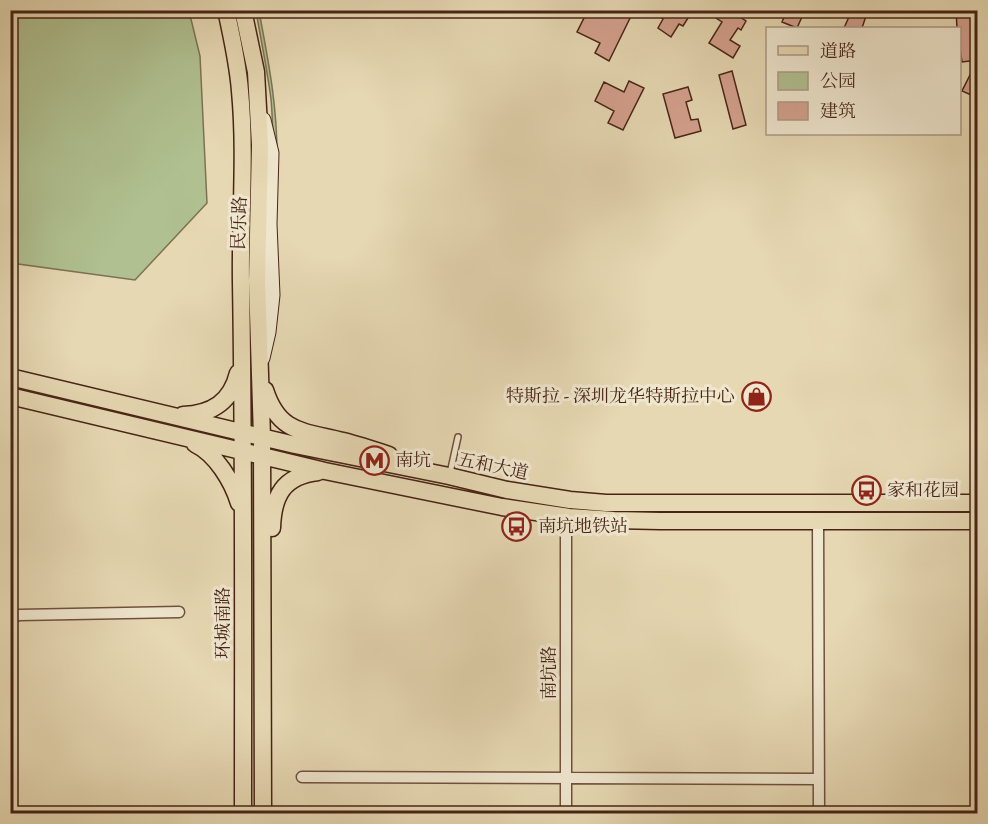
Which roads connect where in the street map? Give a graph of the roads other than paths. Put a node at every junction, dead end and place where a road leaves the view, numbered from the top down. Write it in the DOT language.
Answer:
graph roads {
  1 [pos="226,10"];
  2 [pos="243,10"];
  3 [pos="259,106"];
  4 [pos="242,360"];
  5 [pos="260,370"];
  6 [pos="10,377"];
  7 [pos="10,396"];
  8 [pos="163,414"];
  9 [pos="243,433"];
  10 [pos="262,437"];
  11 [pos="458,437"];
  12 [pos="183,438"];
  13 [pos="243,452"];
  14 [pos="262,457"];
  15 [pos="324,471"];
  16 [pos="449,476"];
  17 [pos="978,503"];
  18 [pos="243,520"];
  19 [pos="818,521"];
  20 [pos="978,521"];
  21 [pos="566,532"];
  22 [pos="243,592"];
  23 [pos="263,592"];
  24 [pos="178,612"];
  25 [pos="10,618"];
  26 [pos="302,777"];
  27 [pos="566,778"];
  28 [pos="818,779"];
  29 [pos="243,813"];
  30 [pos="263,813"];
  31 [pos="566,813"];
  32 [pos="819,813"];
  1 -- 4 [label="main road, 民乐路"];
  2 -- 3 [label="main road, 民乐路"];
  3 -- 5 [label="main road, 民乐路"];
  3 -- 5 [label="main road"];
  4 -- 8 [label="main road"];
  4 -- 9 [label="main road, 民乐路"];
  5 -- 10 [label="main road, 民乐路"];
  5 -- 16 [label="main road"];
  6 -- 8 [label="main road, 五和大道"];
  7 -- 12 [label="main road, 五和大道"];
  8 -- 9 [label="main road, 五和大道"];
  9 -- 10 [label="main road, 五和大道"];
  9 -- 13 [label="main road, 环城南路"];
  10 -- 14 [label="main road"];
  10 -- 16 [label="main road, 五和大道"];
  11 -- 16 [label="lane"];
  12 -- 13 [label="main road, 五和大道"];
  12 -- 18 [label="main road"];
  13 -- 14 [label="main road, 五和大道"];
  13 -- 18 [label="main road, 环城南路"];
  14 -- 15 [label="main road, 五和大道"];
  14 -- 23 [label="main road"];
  15 -- 19 [label="main road, 五和大道"];
  15 -- 23 [label="main road"];
  16 -- 17 [label="main road, 五和大道"];
  18 -- 22 [label="main road, 环城南路"];
  19 -- 20 [label="main road, 五和大道"];
  19 -- 28 [label="street"];
  21 -- 27 [label="street, 南坑路"];
  22 -- 23 [label="main road"];
  22 -- 29 [label="main road, 环城南路"];
  23 -- 30 [label="main road"];
  24 -- 25 [label="street"];
  26 -- 27 [label="street"];
  27 -- 28 [label="street"];
  27 -- 31 [label="street, 南坑路"];
  28 -- 32 [label="street"];
}
